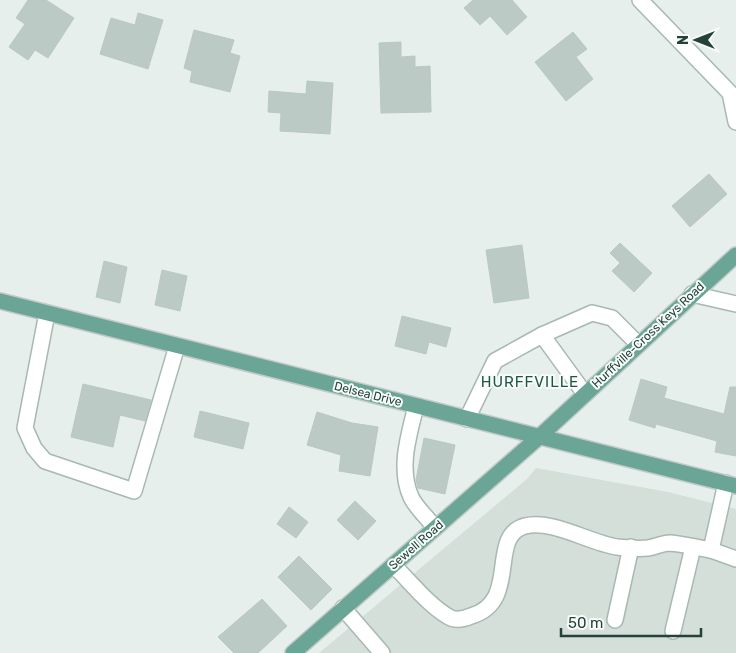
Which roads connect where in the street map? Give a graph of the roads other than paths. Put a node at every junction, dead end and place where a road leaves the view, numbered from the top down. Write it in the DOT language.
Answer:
graph roads {
  1 [pos="640,0"];
  2 [pos="733,93"];
  3 [pos="736,122"];
  4 [pos="736,255"];
  5 [pos="692,294"];
  6 [pos="0,301"];
  7 [pos="736,304"];
  8 [pos="47,313"];
  9 [pos="542,335"];
  10 [pos="638,344"];
  11 [pos="177,346"];
  12 [pos="585,394"];
  13 [pos="416,406"];
  14 [pos="467,419"];
  15 [pos="539,437"];
  16 [pos="731,484"];
  17 [pos="435,528"];
  18 [pos="693,546"];
  19 [pos="631,548"];
  20 [pos="711,550"];
  21 [pos="736,558"];
  22 [pos="393,565"];
  23 [pos="343,608"];
  24 [pos="615,620"];
  25 [pos="673,631"];
  26 [pos="296,652"];
  27 [pos="382,653"];
  1 -- 2 [label="street"];
  2 -- 3 [label="street"];
  4 -- 5 [label="main road, Hurffville-Cross Keys Road"];
  5 -- 7 [label="street"];
  5 -- 10 [label="main road, Hurffville-Cross Keys Road"];
  6 -- 8 [label="main road, Delsea Drive"];
  8 -- 11 [label="main road, Delsea Drive"];
  8 -- 11 [label="street"];
  9 -- 10 [label="street"];
  9 -- 12 [label="street"];
  9 -- 14 [label="street"];
  10 -- 12 [label="main road, Hurffville-Cross Keys Road"];
  11 -- 13 [label="main road, Delsea Drive"];
  12 -- 15 [label="main road, Hurffville-Cross Keys Road"];
  13 -- 14 [label="main road, Delsea Drive"];
  13 -- 17 [label="street"];
  14 -- 15 [label="main road, Delsea Drive"];
  15 -- 16 [label="main road, Delsea Drive"];
  15 -- 17 [label="main road, Sewell Road"];
  16 -- 20 [label="street"];
  17 -- 22 [label="main road, Sewell Road"];
  18 -- 19 [label="street"];
  18 -- 20 [label="street"];
  18 -- 25 [label="street"];
  19 -- 22 [label="street"];
  19 -- 24 [label="street"];
  20 -- 21 [label="street"];
  22 -- 23 [label="main road, Sewell Road"];
  23 -- 26 [label="main road, Sewell Road"];
  23 -- 27 [label="street"];
}
